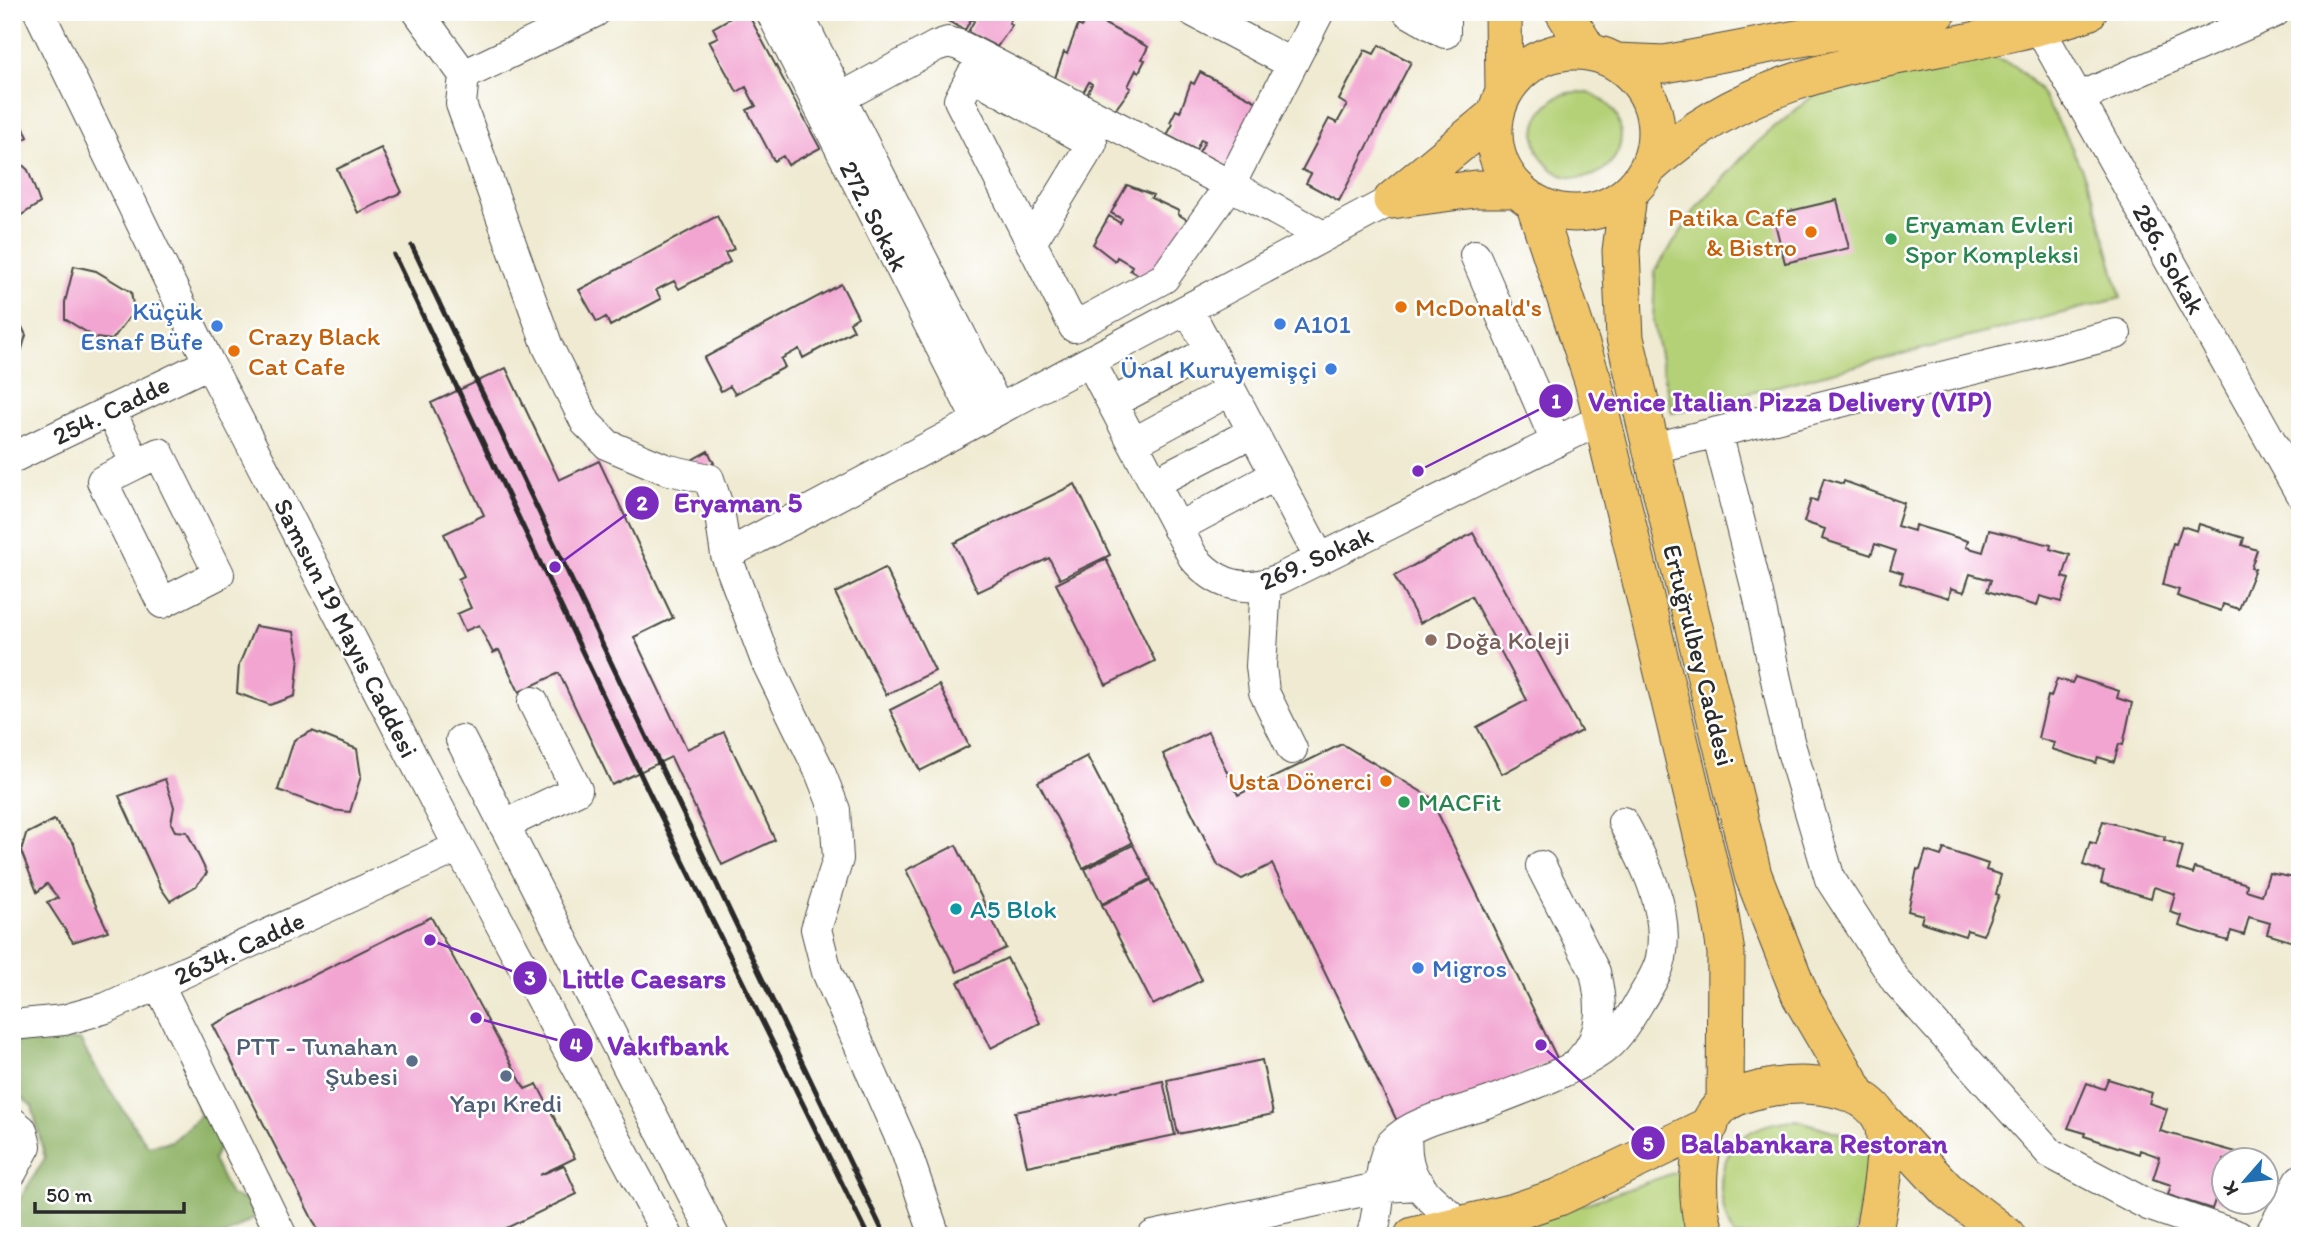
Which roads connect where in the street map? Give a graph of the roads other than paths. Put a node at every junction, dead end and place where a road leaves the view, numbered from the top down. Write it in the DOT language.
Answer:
graph roads {
  1 [pos="39,12"];
  2 [pos="418,12"];
  3 [pos="595,12"];
  4 [pos="771,12"];
  5 [pos="797,12"];
  6 [pos="1194,12"];
  7 [pos="1319,12"];
  8 [pos="1408,12"];
  9 [pos="1445,12"];
  10 [pos="1503,12"];
  11 [pos="1564,12"];
  12 [pos="1938,12"];
  13 [pos="2088,12"];
  14 [pos="2275,12"];
  15 [pos="1839,22"];
  16 [pos="2038,26"];
  17 [pos="1603,57"];
  18 [pos="1292,64"];
  19 [pos="464,75"];
  20 [pos="2078,98"];
  21 [pos="1500,103"];
  22 [pos="831,104"];
  23 [pos="1650,166"];
  24 [pos="1230,186"];
  25 [pos="1628,195"];
  26 [pos="1526,196"];
  27 [pos="1392,200"];
  28 [pos="1323,236"];
  29 [pos="1031,243"];
  30 [pos="1475,255"];
  31 [pos="1188,309"];
  32 [pos="2116,334"];
  33 [pos="1210,351"];
  34 [pos="1090,361"];
  35 [pos="209,363"];
  36 [pos="1231,390"];
  37 [pos="1112,403"];
  38 [pos="110,411"];
  39 [pos="988,414"];
  40 [pos="1602,419"];
  41 [pos="1253,432"];
  42 [pos="1717,432"];
  43 [pos="1556,442"];
  44 [pos="1133,443"];
  45 [pos="1650,449"];
  46 [pos="12,458"];
  47 [pos="136,464"];
  48 [pos="1276,475"];
  49 [pos="1154,483"];
  50 [pos="2300,493"];
  51 [pos="1177,528"];
  52 [pos="726,555"];
  53 [pos="1320,559"];
  54 [pos="1266,585"];
  55 [pos="533,702"];
  56 [pos="461,740"];
  57 [pos="1292,749"];
  58 [pos="1623,822"];
  59 [pos="504,825"];
  60 [pos="459,847"];
  61 [pos="1541,866"];
  62 [pos="159,985"];
  63 [pos="12,1024"];
  64 [pos="1576,1064"];
  65 [pos="1869,1106"];
  66 [pos="1718,1114"];
  67 [pos="12,1122"];
  68 [pos="1407,1131"];
  69 [pos="12,1172"];
  70 [pos="2300,1180"];
  71 [pos="1419,1185"];
  72 [pos="688,1186"];
  73 [pos="1382,1187"];
  74 [pos="651,1204"];
  75 [pos="1462,1224"];
  76 [pos="282,1236"];
  77 [pos="667,1236"];
  78 [pos="714,1236"];
  79 [pos="935,1236"];
  80 [pos="1153,1236"];
  81 [pos="1371,1236"];
  82 [pos="1413,1236"];
  83 [pos="1707,1236"];
  84 [pos="1873,1236"];
  85 [pos="2007,1236"];
  86 [pos="2238,1236"];
  87 [pos="2269,1236"];
  1 -- 35 [label="street, Samsun 19 Mayıs Caddesi"];
  2 -- 19 [label="street"];
  3 -- 19 [label="street"];
  4 -- 22 [label="street, 272. Sokak"];
  5 -- 22 [label="street, 272. Sokak"];
  6 -- 18 [label="street"];
  7 -- 18 [label="street"];
  8 -- 9 [label="street"];
  10 -- 21 [label="main road"];
  11 -- 17 [label="main road"];
  12 -- 15 [label="main road"];
  13 -- 16 [label="main road"];
  14 -- 20 [label="street"];
  15 -- 17 [label="main road"];
  16 -- 20 [label="street, 286. Sokak"];
  16 -- 23 [label="main road"];
  17 -- 21 [label="main road"];
  17 -- 23 [label="main road"];
  18 -- 24 [label="street"];
  19 -- 52 [label="street"];
  20 -- 50 [label="street, 286. Sokak"];
  21 -- 26 [label="main road"];
  21 -- 27 [label="main road"];
  22 -- 24 [label="street"];
  22 -- 39 [label="street, 272. Sokak"];
  23 -- 25 [label="main road"];
  24 -- 28 [label="street"];
  24 -- 29 [label="street"];
  25 -- 26 [label="main road"];
  25 -- 45 [label="main road, Ertuğrulbey Caddesi"];
  26 -- 27 [label="main road"];
  26 -- 40 [label="main road, Ertuğrulbey Caddesi"];
  27 -- 28 [label="street"];
  28 -- 31 [label="street"];
  29 -- 29 [label="street"];
  30 -- 43 [label="street"];
  31 -- 33 [label="street"];
  31 -- 34 [label="street"];
  32 -- 42 [label="street"];
  33 -- 36 [label="street"];
  33 -- 37 [label="street"];
  34 -- 37 [label="street, 269. Sokak"];
  34 -- 39 [label="street"];
  35 -- 38 [label="street, 254. Cadde"];
  35 -- 60 [label="street, Samsun 19 Mayıs Caddesi"];
  36 -- 41 [label="street"];
  36 -- 44 [label="street"];
  37 -- 44 [label="street, 269. Sokak"];
  38 -- 46 [label="street, 254. Cadde"];
  38 -- 47 [label="street"];
  39 -- 52 [label="street"];
  40 -- 43 [label="street, 269. Sokak"];
  40 -- 66 [label="main road, Ertuğrulbey Caddesi"];
  41 -- 48 [label="street"];
  41 -- 49 [label="street"];
  42 -- 45 [label="street"];
  42 -- 86 [label="street"];
  43 -- 53 [label="street, 269. Sokak"];
  44 -- 49 [label="street, 269. Sokak"];
  45 -- 65 [label="main road, Ertuğrulbey Caddesi"];
  47 -- 47 [label="street"];
  48 -- 51 [label="street"];
  48 -- 53 [label="street"];
  49 -- 51 [label="street, 269. Sokak"];
  51 -- 54 [label="street, 269. Sokak"];
  52 -- 79 [label="street"];
  53 -- 54 [label="street, 269. Sokak"];
  54 -- 57 [label="street"];
  55 -- 59 [label="street"];
  56 -- 59 [label="street"];
  58 -- 64 [label="street"];
  59 -- 72 [label="street"];
  60 -- 62 [label="street, 2634. Cadde"];
  60 -- 74 [label="street, Samsun 19 Mayıs Caddesi"];
  61 -- 64 [label="street"];
  62 -- 63 [label="street, 2634. Cadde"];
  62 -- 76 [label="street"];
  64 -- 68 [label="street"];
  65 -- 66 [label="main road"];
  65 -- 84 [label="main road"];
  65 -- 85 [label="main road"];
  66 -- 75 [label="main road"];
  66 -- 83 [label="main road, Ertuğrulbey Caddesi"];
  67 -- 69 [label="street"];
  68 -- 71 [label="street"];
  68 -- 73 [label="street"];
  70 -- 87 [label="street"];
  71 -- 73 [label="street"];
  71 -- 75 [label="street"];
  72 -- 74 [label="street"];
  72 -- 78 [label="street"];
  73 -- 80 [label="street"];
  73 -- 81 [label="street"];
  74 -- 77 [label="street, Samsun 19 Mayıs Caddesi"];
  75 -- 82 [label="main road"];
}
